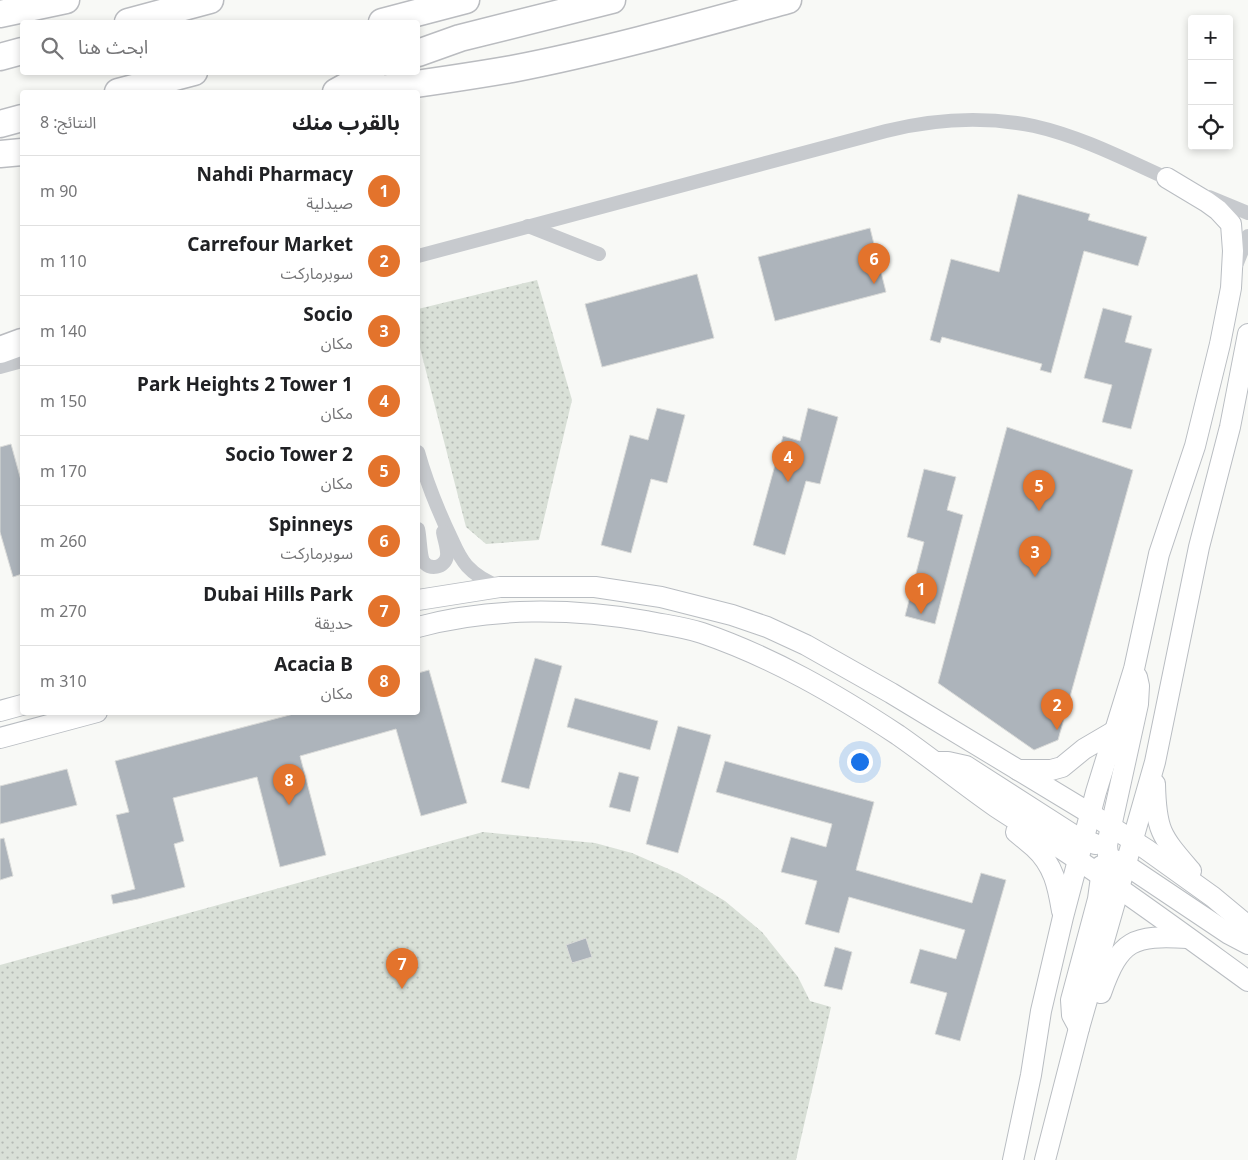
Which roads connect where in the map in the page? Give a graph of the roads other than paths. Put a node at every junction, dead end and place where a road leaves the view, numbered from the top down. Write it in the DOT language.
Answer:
graph roads {
  1 [pos="8,0"];
  2 [pos="66,0"];
  3 [pos="210,0"];
  4 [pos="466,0"];
  5 [pos="612,0"];
  6 [pos="788,0"];
  7 [pos="0,3"];
  8 [pos="0,14"];
  9 [pos="135,20"];
  10 [pos="390,20"];
  11 [pos="20,52"];
  12 [pos="420,52"];
  13 [pos="0,57"];
  14 [pos="183,75"];
  15 [pos="367,75"];
  16 [pos="126,90"];
  17 [pos="340,90"];
  18 [pos="373,90"];
  19 [pos="20,119"];
  20 [pos="0,124"];
  21 [pos="20,152"];
  22 [pos="0,154"];
  23 [pos="1167,178"];
  24 [pos="1248,213"];
  25 [pos="528,226"];
  26 [pos="1248,236"];
  27 [pos="1248,250"];
  28 [pos="599,254"];
  29 [pos="420,255"];
  30 [pos="1232,276"];
  31 [pos="20,329"];
  32 [pos="1247,332"];
  33 [pos="0,336"];
  34 [pos="20,343"];
  35 [pos="0,350"];
  36 [pos="20,362"];
  37 [pos="0,367"];
  38 [pos="420,459"];
  39 [pos="439,513"];
  40 [pos="420,542"];
  41 [pos="500,588"];
  42 [pos="420,600"];
  43 [pos="420,627"];
  44 [pos="1134,669"];
  45 [pos="20,706"];
  46 [pos="0,711"];
  47 [pos="86,715"];
  48 [pos="1113,732"];
  49 [pos="0,738"];
  50 [pos="937,762"];
  51 [pos="1155,762"];
  52 [pos="1018,770"];
  53 [pos="996,807"];
  54 [pos="1091,814"];
  55 [pos="1132,840"];
  56 [pos="1104,852"];
  57 [pos="1078,861"];
  58 [pos="1118,889"];
  59 [pos="1213,897"];
  60 [pos="1063,917"];
  61 [pos="1248,926"];
  62 [pos="1188,938"];
  63 [pos="1248,944"];
  64 [pos="1248,981"];
  65 [pos="1079,1028"];
  66 [pos="1013,1160"];
  67 [pos="1045,1160"];
  1 -- 7 [label="highway"];
  2 -- 8 [label="highway"];
  3 -- 9 [label="highway"];
  4 -- 10 [label="highway"];
  5 -- 12 [label="highway"];
  6 -- 18 [label="highway"];
  11 -- 13 [label="highway"];
  14 -- 16 [label="highway"];
  15 -- 17 [label="highway"];
  19 -- 20 [label="highway"];
  21 -- 22 [label="highway"];
  23 -- 24 [label="street"];
  23 -- 25 [label="street"];
  23 -- 30 [label="main road"];
  25 -- 28 [label="street"];
  25 -- 29 [label="street"];
  26 -- 30 [label="street"];
  27 -- 30 [label="main road"];
  30 -- 44 [label="main road"];
  31 -- 33 [label="highway"];
  32 -- 51 [label="main road"];
  34 -- 35 [label="highway"];
  36 -- 37 [label="street"];
  38 -- 39 [label="street"];
  39 -- 40 [label="street"];
  39 -- 41 [label="street"];
  41 -- 42 [label="main road"];
  41 -- 52 [label="main road"];
  43 -- 50 [label="main road"];
  44 -- 48 [label="main road"];
  44 -- 56 [label="main road"];
  45 -- 46 [label="main road"];
  47 -- 49 [label="main road"];
  48 -- 52 [label="main road"];
  48 -- 54 [label="main road"];
  50 -- 53 [label="main road"];
  50 -- 56 [label="main road"];
  51 -- 55 [label="main road"];
  51 -- 59 [label="main road"];
  52 -- 54 [label="main road"];
  53 -- 57 [label="main road"];
  53 -- 60 [label="main road"];
  54 -- 56 [label="main road"];
  55 -- 56 [label="main road"];
  55 -- 59 [label="main road"];
  56 -- 57 [label="main road"];
  56 -- 57 [label="main road"];
  56 -- 58 [label="main road"];
  56 -- 63 [label="main road"];
  56 -- 65 [label="main road"];
  57 -- 60 [label="main road"];
  58 -- 62 [label="main road"];
  58 -- 65 [label="main road"];
  59 -- 61 [label="main road"];
  60 -- 66 [label="main road"];
  62 -- 64 [label="main road"];
  62 -- 65 [label="main road"];
  65 -- 67 [label="main road"];
}
